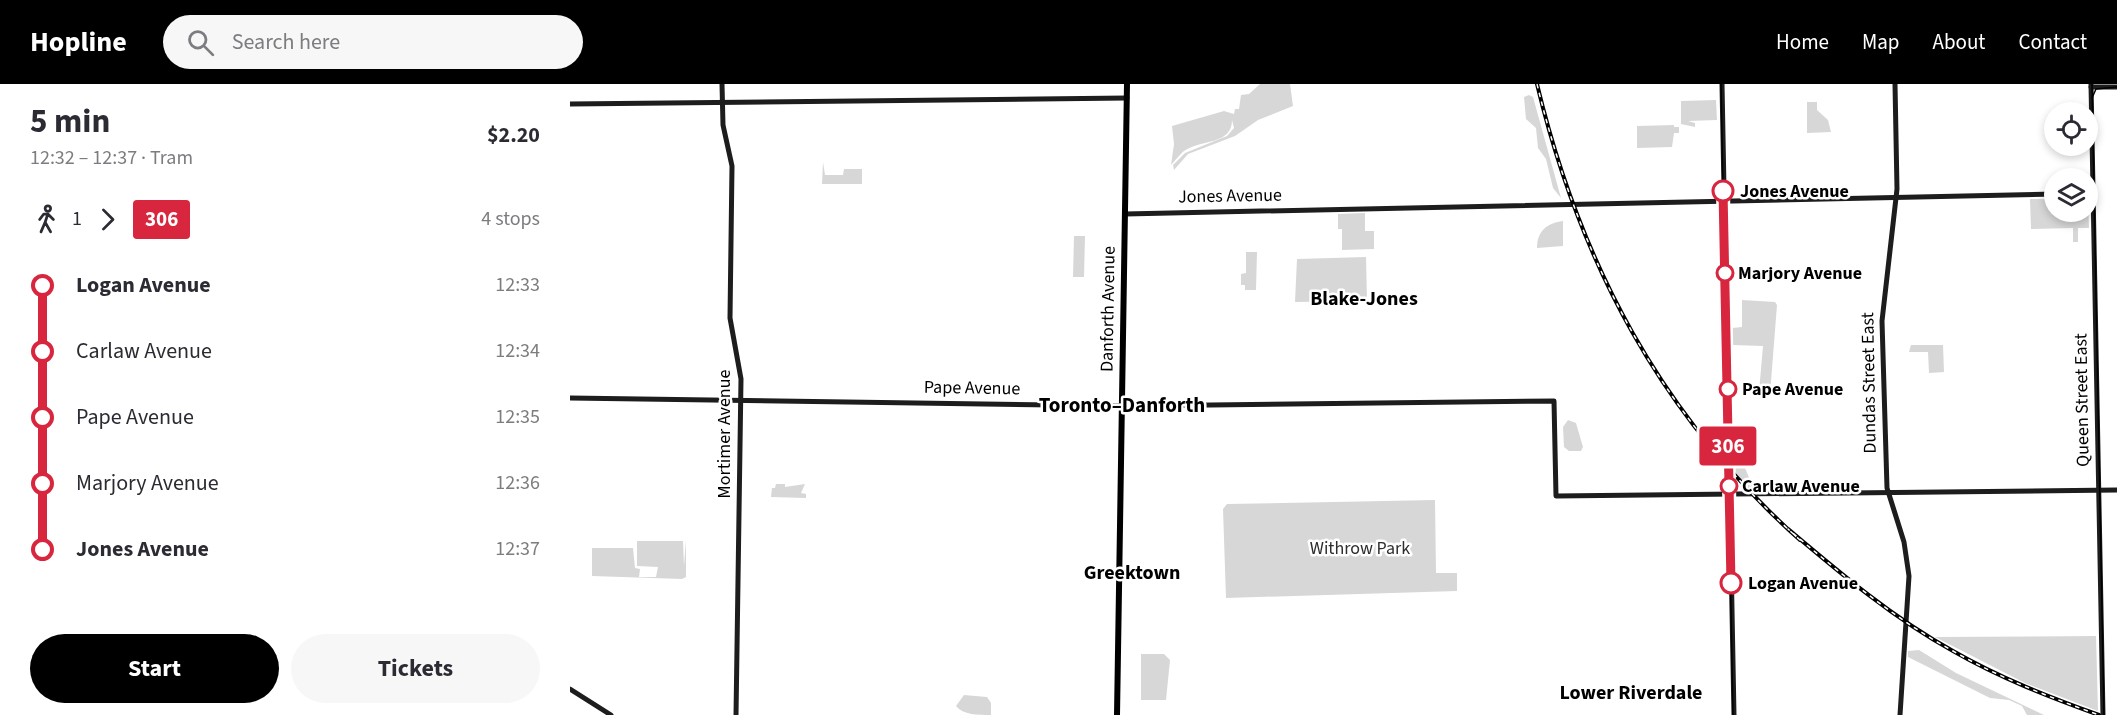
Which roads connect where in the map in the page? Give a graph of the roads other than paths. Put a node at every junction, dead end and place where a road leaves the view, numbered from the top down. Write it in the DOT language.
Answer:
graph roads {
  1 [pos="722,84"];
  2 [pos="1127,84"];
  3 [pos="1722,84"];
  4 [pos="1895,84"];
  5 [pos="2091,86"];
  6 [pos="2117,87"];
  7 [pos="1127,99"];
  8 [pos="722,102"];
  9 [pos="570,104"];
  10 [pos="2091,168"];
  11 [pos="2044,194"];
  12 [pos="1897,197"];
  13 [pos="1724,201"];
  14 [pos="1125,214"];
  15 [pos="2092,222"];
  16 [pos="570,398"];
  17 [pos="741,400"];
  18 [pos="1122,405"];
  19 [pos="2098,490"];
  20 [pos="2117,490"];
  21 [pos="1887,492"];
  22 [pos="1730,493"];
  23 [pos="570,689"];
  24 [pos="611,715"];
  25 [pos="736,715"];
  26 [pos="1117,715"];
  27 [pos="1734,715"];
  28 [pos="1900,715"];
  29 [pos="2103,715"];
  1 -- 8 [label="main road, Mortimer Avenue"];
  2 -- 7 [label="main road, Danforth Avenue"];
  3 -- 13 [label="main road"];
  4 -- 12 [label="main road, Dundas Street East"];
  5 -- 6 [label="main road"];
  5 -- 10 [label="main road, Queen Street East"];
  7 -- 8 [label="main road"];
  7 -- 14 [label="main road, Danforth Avenue"];
  8 -- 9 [label="main road"];
  8 -- 17 [label="main road, Mortimer Avenue"];
  11 -- 12 [label="main road, Jones Avenue"];
  12 -- 13 [label="main road, Jones Avenue"];
  12 -- 21 [label="main road, Dundas Street East"];
  13 -- 14 [label="main road, Jones Avenue"];
  13 -- 22 [label="main road"];
  14 -- 18 [label="main road, Danforth Avenue"];
  15 -- 19 [label="main road, Queen Street East"];
  16 -- 17 [label="main road, Pape Avenue"];
  17 -- 18 [label="main road, Pape Avenue"];
  17 -- 25 [label="main road, Mortimer Avenue"];
  18 -- 22 [label="main road, Pape Avenue"];
  18 -- 26 [label="main road, Danforth Avenue"];
  19 -- 20 [label="main road"];
  19 -- 21 [label="main road"];
  19 -- 29 [label="main road, Queen Street East"];
  21 -- 22 [label="main road"];
  21 -- 28 [label="main road, Dundas Street East"];
  22 -- 27 [label="main road"];
  23 -- 24 [label="main road"];
}
